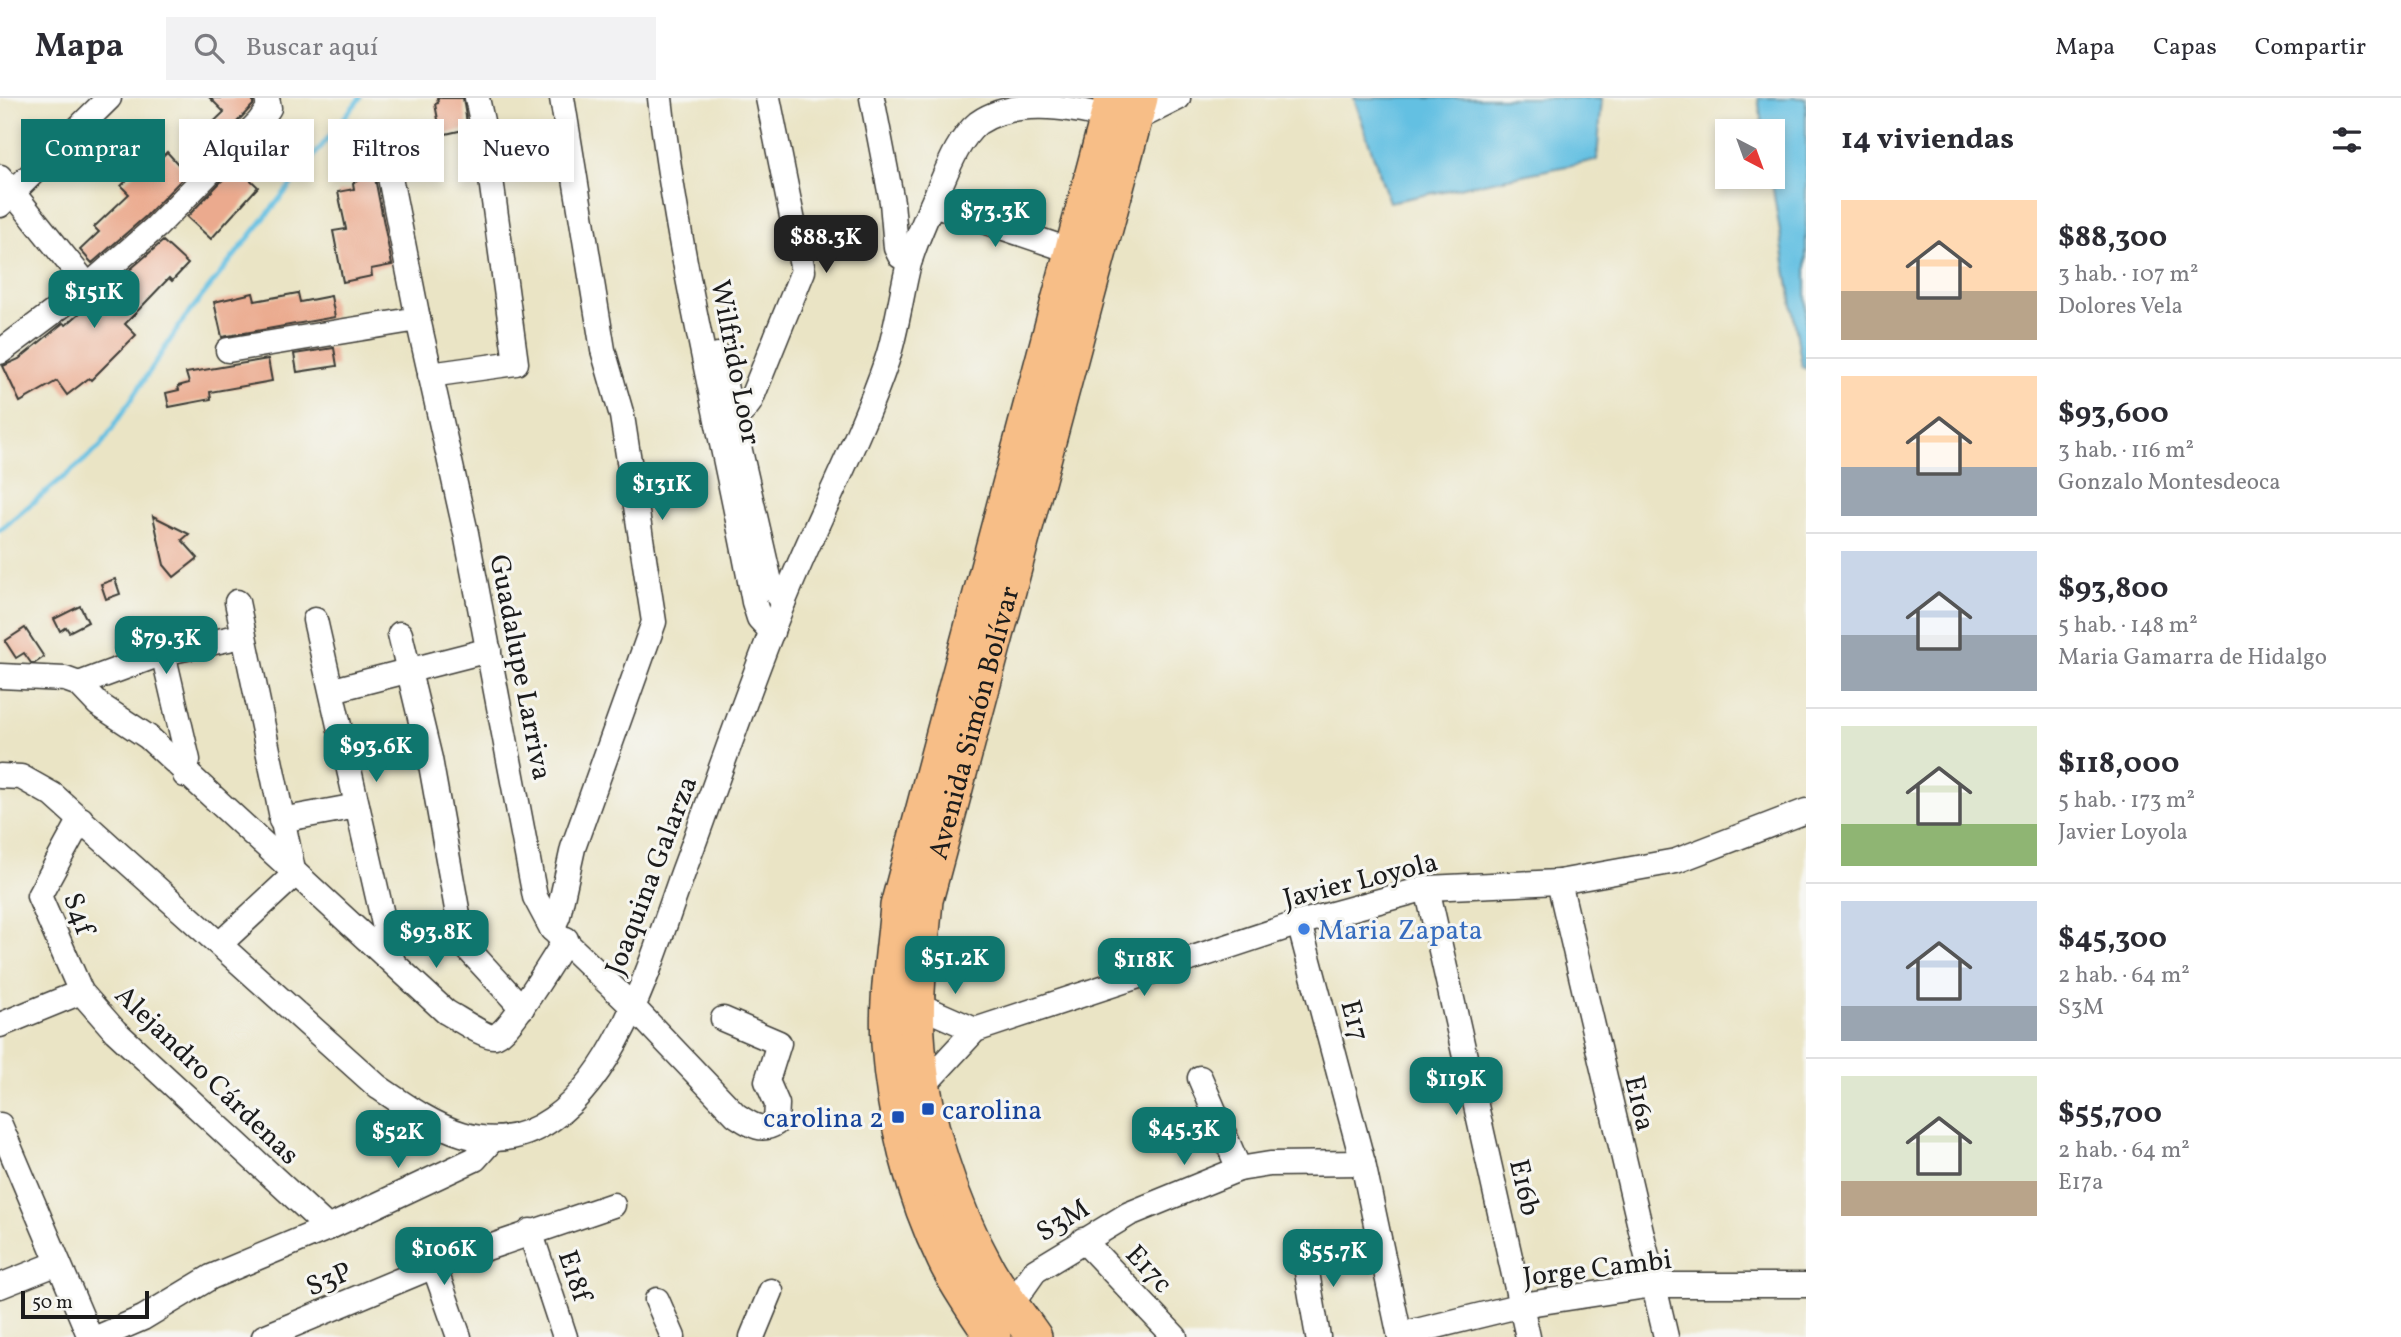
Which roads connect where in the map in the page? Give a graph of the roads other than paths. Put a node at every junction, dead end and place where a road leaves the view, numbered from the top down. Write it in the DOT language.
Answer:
graph roads {
  1 [pos="109,98"];
  2 [pos="477,98"];
  3 [pos="562,98"];
  4 [pos="660,98"];
  5 [pos="672,98"];
  6 [pos="768,98"];
  7 [pos="872,98"];
  8 [pos="1178,98"];
  9 [pos="268,103"];
  10 [pos="1070,103"];
  11 [pos="1124,108"];
  12 [pos="391,182"];
  13 [pos="4,192"];
  14 [pos="933,204"];
  15 [pos="1072,251"];
  16 [pos="910,260"];
  17 [pos="88,286"];
  18 [pos="418,319"];
  19 [pos="228,350"];
  20 [pos="0,352"];
  21 [pos="430,375"];
  22 [pos="734,414"];
  23 [pos="237,602"];
  24 [pos="783,603"];
  25 [pos="315,620"];
  26 [pos="772,632"];
  27 [pos="400,634"];
  28 [pos="242,636"];
  29 [pos="489,650"];
  30 [pos="163,653"];
  31 [pos="409,672"];
  32 [pos="0,676"];
  33 [pos="79,684"];
  34 [pos="333,690"];
  35 [pos="185,775"];
  36 [pos="0,776"];
  37 [pos="357,806"];
  38 [pos="1806,811"];
  39 [pos="82,819"];
  40 [pos="281,820"];
  41 [pos="294,875"];
  42 [pos="1559,883"];
  43 [pos="1427,888"];
  44 [pos="1299,923"];
  45 [pos="559,934"];
  46 [pos="221,943"];
  47 [pos="391,960"];
  48 [pos="81,992"];
  49 [pos="916,1004"];
  50 [pos="632,1006"];
  51 [pos="522,1008"];
  52 [pos="723,1019"];
  53 [pos="0,1025"];
  54 [pos="975,1030"];
  55 [pos="1200,1078"];
  56 [pos="923,1086"];
  57 [pos="0,1125"];
  58 [pos="491,1141"];
  59 [pos="1363,1163"];
  60 [pos="1239,1169"];
  61 [pos="613,1205"];
  62 [pos="328,1228"];
  63 [pos="530,1231"];
  64 [pos="1083,1240"];
  65 [pos="1303,1249"];
  66 [pos="58,1264"];
  67 [pos="434,1266"];
  68 [pos="987,1268"];
  69 [pos="1035,1271"];
  70 [pos="1653,1285"];
  71 [pos="1806,1285"];
  72 [pos="0,1286"];
  73 [pos="771,1291"];
  74 [pos="657,1300"];
  75 [pos="1011,1305"];
  76 [pos="1522,1305"];
  77 [pos="1400,1336"];
  78 [pos="90,1337"];
  79 [pos="99,1337"];
  80 [pos="264,1337"];
  81 [pos="459,1337"];
  82 [pos="565,1337"];
  83 [pos="673,1337"];
  84 [pos="752,1337"];
  85 [pos="993,1337"];
  86 [pos="1034,1337"];
  87 [pos="1175,1337"];
  88 [pos="1318,1337"];
  89 [pos="1528,1337"];
  90 [pos="1666,1337"];
  1 -- 13 [label="street"];
  2 -- 21 [label="street"];
  3 -- 45 [label="street"];
  4 -- 26 [label="street, Wilfrido Loor"];
  5 -- 22 [label="street, Wilfrido Loor"];
  6 -- 22 [label="street"];
  7 -- 16 [label="street"];
  8 -- 11 [label="street"];
  9 -- 17 [label="street"];
  10 -- 11 [label="street, Joaquina Galarza"];
  10 -- 14 [label="street, Joaquina Galarza"];
  11 -- 15 [label="highway, Avenida Simón Bolívar"];
  11 -- 49 [label="highway, Avenida Simón Bolívar"];
  12 -- 18 [label="street, Guadalupe Larriva"];
  13 -- 17 [label="street"];
  14 -- 15 [label="street"];
  14 -- 16 [label="street, Joaquina Galarza"];
  15 -- 85 [label="highway, Avenida Simón Bolívar"];
  16 -- 24 [label="street, Joaquina Galarza"];
  17 -- 20 [label="street"];
  18 -- 19 [label="street"];
  18 -- 21 [label="street, Guadalupe Larriva"];
  21 -- 29 [label="street, Guadalupe Larriva"];
  22 -- 24 [label="street, Wilfrido Loor"];
  23 -- 28 [label="street"];
  24 -- 26 [label="street, Joaquina Galarza"];
  25 -- 34 [label="street"];
  26 -- 50 [label="street, Joaquina Galarza"];
  27 -- 31 [label="street"];
  28 -- 30 [label="street"];
  28 -- 40 [label="street"];
  29 -- 31 [label="street"];
  29 -- 45 [label="street, Guadalupe Larriva"];
  30 -- 33 [label="street"];
  30 -- 35 [label="street"];
  31 -- 34 [label="street"];
  31 -- 51 [label="street"];
  32 -- 33 [label="street"];
  33 -- 35 [label="street"];
  34 -- 37 [label="street"];
  35 -- 41 [label="street"];
  36 -- 39 [label="street, Joaquina Galarza"];
  37 -- 40 [label="street"];
  37 -- 47 [label="street"];
  38 -- 42 [label="street, Javier Loyola"];
  39 -- 46 [label="street, Joaquina Galarza"];
  39 -- 48 [label="street, S4f"];
  40 -- 41 [label="street"];
  41 -- 46 [label="street"];
  41 -- 47 [label="street"];
  42 -- 43 [label="street, Javier Loyola"];
  42 -- 70 [label="street, E16a"];
  43 -- 44 [label="street, Javier Loyola"];
  43 -- 76 [label="street, E16b"];
  44 -- 54 [label="street, Javier Loyola"];
  44 -- 59 [label="street, E17"];
  45 -- 50 [label="street, Guadalupe Larriva"];
  45 -- 51 [label="street"];
  46 -- 58 [label="street, Joaquina Galarza"];
  47 -- 51 [label="street"];
  48 -- 53 [label="street, Alejandro Cárdenas"];
  48 -- 62 [label="street, Alejandro Cárdenas"];
  49 -- 54 [label="street"];
  49 -- 56 [label="highway, Avenida Simón Bolívar"];
  50 -- 52 [label="street, Guadalupe Larriva"];
  50 -- 58 [label="street, Joaquina Galarza"];
  54 -- 56 [label="street, Javier Loyola"];
  55 -- 60 [label="street"];
  56 -- 68 [label="highway, Avenida Simón Bolívar"];
  57 -- 66 [label="street"];
  58 -- 62 [label="street"];
  59 -- 60 [label="street, S3M"];
  59 -- 77 [label="street, E17"];
  60 -- 64 [label="street, S3M"];
  61 -- 63 [label="street, S3P"];
  62 -- 79 [label="street"];
  63 -- 67 [label="street, S3P"];
  63 -- 82 [label="street, E18f"];
  64 -- 69 [label="street, S3M"];
  64 -- 87 [label="street, E17c"];
  65 -- 88 [label="street"];
  66 -- 72 [label="street"];
  66 -- 78 [label="street"];
  67 -- 80 [label="street, S3P"];
  67 -- 81 [label="street"];
  68 -- 69 [label="street, S3M"];
  68 -- 75 [label="highway, Avenida Simón Bolívar"];
  69 -- 75 [label="street, S3M"];
  70 -- 71 [label="street, Jorge Cambi"];
  70 -- 76 [label="street, Jorge Cambi"];
  70 -- 90 [label="street, E16a"];
  73 -- 84 [label="street"];
  74 -- 83 [label="street"];
  75 -- 86 [label="highway, Avenida Simón Bolívar"];
  76 -- 77 [label="street, Jorge Cambi"];
  76 -- 89 [label="street, E16b"];
}
